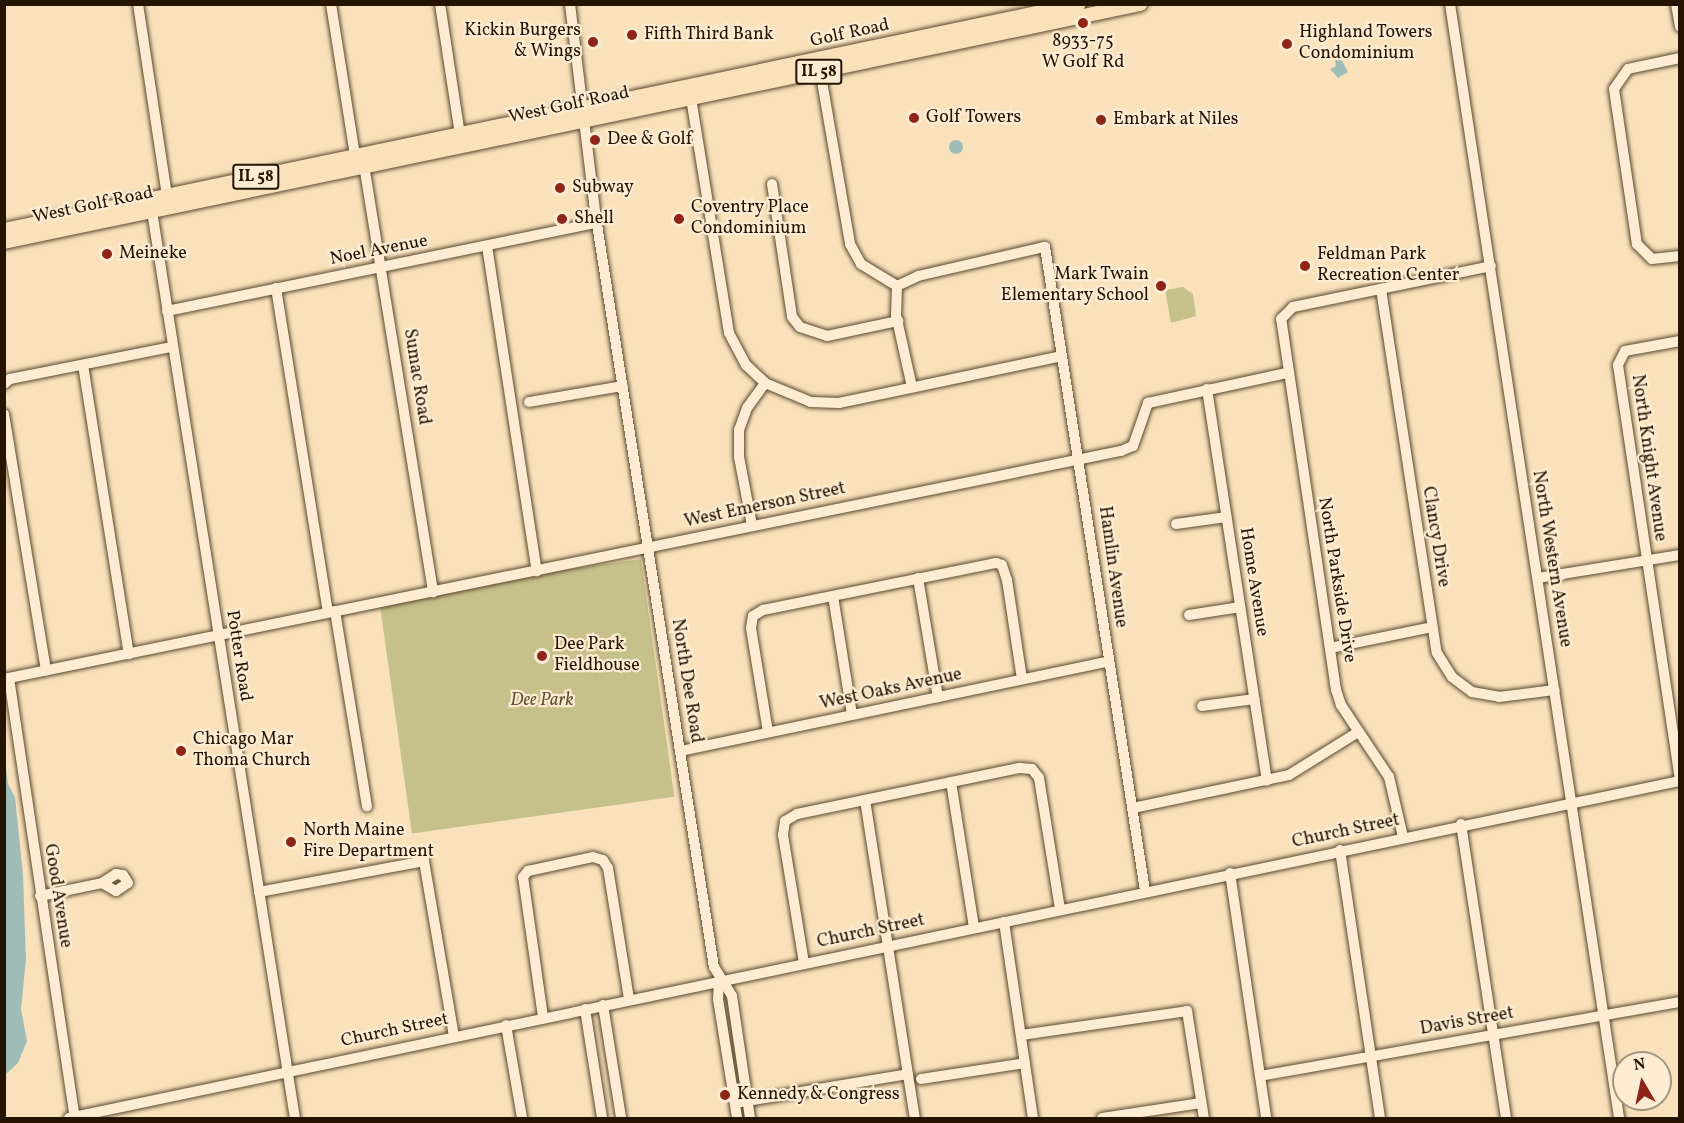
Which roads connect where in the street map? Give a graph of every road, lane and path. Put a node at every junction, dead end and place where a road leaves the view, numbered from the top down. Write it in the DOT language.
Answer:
graph roads {
  1 [pos="138,4"];
  2 [pos="331,4"];
  3 [pos="440,4"];
  4 [pos="570,4"];
  5 [pos="1078,4"];
  6 [pos="1140,4"];
  7 [pos="1450,4"];
  8 [pos="1676,4"];
  9 [pos="1117,7"];
  10 [pos="1680,27"];
  11 [pos="1680,58"];
  12 [pos="819,65"];
  13 [pos="738,76"];
  14 [pos="690,92"];
  15 [pos="586,114"];
  16 [pos="460,134"];
  17 [pos="361,159"];
  18 [pos="772,184"];
  19 [pos="167,195"];
  20 [pos="151,205"];
  21 [pos="597,223"];
  22 [pos="4,230"];
  23 [pos="4,242"];
  24 [pos="487,246"];
  25 [pos="1680,256"];
  26 [pos="381,267"];
  27 [pos="1491,267"];
  28 [pos="897,286"];
  29 [pos="276,288"];
  30 [pos="1381,289"];
  31 [pos="167,311"];
  32 [pos="898,321"];
  33 [pos="1680,340"];
  34 [pos="172,347"];
  35 [pos="1062,356"];
  36 [pos="83,365"];
  37 [pos="1287,373"];
  38 [pos="765,383"];
  39 [pos="4,384"];
  40 [pos="623,386"];
  41 [pos="912,387"];
  42 [pos="1207,389"];
  43 [pos="529,402"];
  44 [pos="4,414"];
  45 [pos="1079,459"];
  46 [pos="1227,517"];
  47 [pos="1176,524"];
  48 [pos="752,525"];
  49 [pos="648,547"];
  50 [pos="1680,555"];
  51 [pos="1647,560"];
  52 [pos="537,571"];
  53 [pos="918,578"];
  54 [pos="1538,578"];
  55 [pos="433,592"];
  56 [pos="833,596"];
  57 [pos="1240,607"];
  58 [pos="332,611"];
  59 [pos="1189,615"];
  60 [pos="1432,627"];
  61 [pos="218,636"];
  62 [pos="1330,648"];
  63 [pos="129,654"];
  64 [pos="1109,661"];
  65 [pos="46,671"];
  66 [pos="7,679"];
  67 [pos="1022,679"];
  68 [pos="1555,690"];
  69 [pos="938,697"];
  70 [pos="1255,699"];
  71 [pos="1202,706"];
  72 [pos="852,714"];
  73 [pos="768,732"];
  74 [pos="1358,732"];
  75 [pos="680,751"];
  76 [pos="1267,780"];
  77 [pos="1680,780"];
  78 [pos="951,782"];
  79 [pos="865,800"];
  80 [pos="1571,801"];
  81 [pos="367,806"];
  82 [pos="1133,808"];
  83 [pos="1461,824"];
  84 [pos="1403,837"];
  85 [pos="1340,850"];
  86 [pos="1230,873"];
  87 [pos="102,883"];
  88 [pos="1145,891"];
  89 [pos="259,892"];
  90 [pos="40,896"];
  91 [pos="1060,909"];
  92 [pos="1004,922"];
  93 [pos="974,927"];
  94 [pos="889,945"];
  95 [pos="804,963"];
  96 [pos="719,981"];
  97 [pos="629,999"];
  98 [pos="1680,1002"];
  99 [pos="603,1005"];
  100 [pos="585,1009"];
  101 [pos="1603,1015"];
  102 [pos="543,1017"];
  103 [pos="506,1025"];
  104 [pos="1493,1034"];
  105 [pos="454,1035"];
  106 [pos="1021,1035"];
  107 [pos="1370,1056"];
  108 [pos="1025,1063"];
  109 [pos="287,1071"];
  110 [pos="908,1074"];
  111 [pos="1260,1076"];
  112 [pos="921,1079"];
  113 [pos="747,1101"];
  114 [pos="735,1103"];
  115 [pos="1201,1103"];
  116 [pos="73,1118"];
  117 [pos="295,1119"];
  118 [pos="522,1119"];
  119 [pos="602,1119"];
  120 [pos="621,1119"];
  121 [pos="737,1119"];
  122 [pos="750,1119"];
  123 [pos="915,1119"];
  124 [pos="1033,1119"];
  125 [pos="1102,1119"];
  126 [pos="1204,1119"];
  127 [pos="1266,1119"];
  128 [pos="1380,1119"];
  129 [pos="1506,1119"];
  130 [pos="1619,1119"];
  1 -- 19 [label="street"];
  2 -- 17 [label="street, Sumac Road"];
  3 -- 16 [label="street"];
  4 -- 15 [label="street, North Dee Road"];
  5 -- 12 [label="main road, Golf Road / IL 58"];
  6 -- 9 [label="main road, West Golf Road / IL 58"];
  7 -- 27 [label="street, North Western Avenue"];
  8 -- 10 [label="street"];
  9 -- 12 [label="main road, West Golf Road / IL 58"];
  11 -- 25 [label="street"];
  12 -- 13 [label="main road, Golf Road / IL 58"];
  12 -- 14 [label="main road, West Golf Road / IL 58"];
  12 -- 28 [label="street"];
  13 -- 14 [label="main road, West Golf Road / IL 58"];
  14 -- 15 [label="main road, West Golf Road / IL 58"];
  14 -- 38 [label="street"];
  15 -- 16 [label="main road, West Golf Road / IL 58"];
  15 -- 17 [label="main road, West Golf Road / IL 58"];
  15 -- 21 [label="street, North Dee Road"];
  16 -- 17 [label="main road, West Golf Road / IL 58"];
  17 -- 19 [label="main road, West Golf Road / IL 58"];
  17 -- 20 [label="main road, West Golf Road / IL 58"];
  17 -- 26 [label="street, Sumac Road"];
  18 -- 32 [label="street"];
  19 -- 20 [label="main road, West Golf Road / IL 58"];
  20 -- 22 [label="main road, West Golf Road / IL 58"];
  20 -- 23 [label="main road, West Golf Road / IL 58"];
  20 -- 31 [label="street, Potter Road"];
  21 -- 24 [label="street, Noel Avenue"];
  21 -- 40 [label="street, North Dee Road"];
  24 -- 26 [label="street, Noel Avenue"];
  24 -- 52 [label="street"];
  26 -- 29 [label="street, Noel Avenue"];
  26 -- 55 [label="street, Sumac Road"];
  27 -- 30 [label="street"];
  27 -- 54 [label="street, North Western Avenue"];
  28 -- 32 [label="street"];
  28 -- 35 [label="street, Hamlin Avenue"];
  29 -- 31 [label="street, Noel Avenue"];
  29 -- 58 [label="street"];
  30 -- 37 [label="street, North Parkside Drive"];
  30 -- 60 [label="street, Clancy Drive"];
  31 -- 34 [label="street, Potter Road"];
  32 -- 41 [label="street"];
  33 -- 51 [label="street, North Knight Avenue"];
  34 -- 36 [label="street"];
  34 -- 61 [label="street, Potter Road"];
  35 -- 41 [label="street"];
  35 -- 45 [label="street, Hamlin Avenue"];
  36 -- 39 [label="street"];
  36 -- 63 [label="street"];
  37 -- 42 [label="street, West Emerson Street"];
  37 -- 62 [label="street, North Parkside Drive"];
  38 -- 41 [label="street"];
  38 -- 48 [label="street"];
  40 -- 43 [label="street"];
  40 -- 49 [label="street, North Dee Road"];
  42 -- 45 [label="street, West Emerson Street"];
  42 -- 46 [label="street, Home Avenue"];
  44 -- 65 [label="street"];
  45 -- 48 [label="street, West Emerson Street"];
  45 -- 64 [label="street, Hamlin Avenue"];
  46 -- 47 [label="street"];
  46 -- 57 [label="street, Home Avenue"];
  48 -- 49 [label="street, West Emerson Street"];
  49 -- 52 [label="street, West Emerson Street"];
  49 -- 75 [label="street, North Dee Road"];
  50 -- 51 [label="street"];
  51 -- 54 [label="street"];
  51 -- 77 [label="street, North Knight Avenue"];
  52 -- 55 [label="street, West Emerson Street"];
  53 -- 56 [label="street"];
  53 -- 67 [label="street"];
  53 -- 69 [label="street"];
  54 -- 68 [label="street, North Western Avenue"];
  55 -- 58 [label="street, West Emerson Street"];
  56 -- 72 [label="street"];
  56 -- 73 [label="street"];
  57 -- 59 [label="street"];
  57 -- 70 [label="street, Home Avenue"];
  58 -- 61 [label="street, West Emerson Street"];
  58 -- 81 [label="street"];
  60 -- 62 [label="street"];
  60 -- 68 [label="street, Clancy Drive"];
  61 -- 63 [label="street, West Emerson Street"];
  61 -- 89 [label="street, Potter Road"];
  62 -- 74 [label="street, North Parkside Drive"];
  63 -- 65 [label="street, West Emerson Street"];
  64 -- 67 [label="street, West Oaks Avenue"];
  64 -- 82 [label="street, Hamlin Avenue"];
  65 -- 66 [label="street, West Emerson Street"];
  66 -- 90 [label="street, Good Avenue"];
  67 -- 69 [label="street, West Oaks Avenue"];
  68 -- 80 [label="street, North Western Avenue"];
  69 -- 72 [label="street, West Oaks Avenue"];
  70 -- 71 [label="street"];
  70 -- 76 [label="street, Home Avenue"];
  72 -- 73 [label="street, West Oaks Avenue"];
  73 -- 75 [label="street, West Oaks Avenue"];
  74 -- 76 [label="street"];
  74 -- 84 [label="street, North Parkside Drive"];
  75 -- 96 [label="street, North Dee Road"];
  76 -- 82 [label="street"];
  77 -- 80 [label="street, Church Street"];
  78 -- 79 [label="street"];
  78 -- 91 [label="street"];
  78 -- 93 [label="street"];
  79 -- 94 [label="street"];
  79 -- 95 [label="street"];
  80 -- 83 [label="street, Church Street"];
  80 -- 101 [label="street, North Western Avenue"];
  82 -- 88 [label="street, Hamlin Avenue"];
  83 -- 84 [label="street, Church Street"];
  83 -- 104 [label="street"];
  84 -- 85 [label="street, Church Street"];
  85 -- 86 [label="street, Church Street"];
  85 -- 107 [label="street"];
  86 -- 88 [label="street, Church Street"];
  86 -- 111 [label="street"];
  87 -- 90 [label="street"];
  88 -- 91 [label="street, Church Street"];
  89 -- 105 [label="street"];
  89 -- 109 [label="street, Potter Road"];
  90 -- 116 [label="street, Good Avenue"];
  91 -- 92 [label="street, Church Street"];
  92 -- 93 [label="street, Church Street"];
  92 -- 106 [label="street"];
  93 -- 94 [label="street, Church Street"];
  94 -- 95 [label="street, Church Street"];
  94 -- 110 [label="street"];
  95 -- 96 [label="street, Church Street"];
  96 -- 97 [label="street, Church Street"];
  96 -- 113 [label="street"];
  96 -- 114 [label="street"];
  97 -- 99 [label="street, Church Street"];
  97 -- 102 [label="street"];
  98 -- 101 [label="street, Davis Street"];
  99 -- 100 [label="street, Church Street"];
  99 -- 120 [label="street"];
  100 -- 102 [label="street, Church Street"];
  100 -- 119 [label="street"];
  101 -- 104 [label="street, Davis Street"];
  101 -- 130 [label="street, North Western Avenue"];
  102 -- 103 [label="street, Church Street"];
  103 -- 105 [label="street, Church Street"];
  103 -- 118 [label="street"];
  104 -- 107 [label="street, Davis Street"];
  104 -- 129 [label="street"];
  105 -- 109 [label="street, Church Street"];
  106 -- 108 [label="street"];
  106 -- 115 [label="street"];
  107 -- 111 [label="street, Davis Street"];
  107 -- 128 [label="street"];
  108 -- 112 [label="street"];
  108 -- 124 [label="street"];
  109 -- 116 [label="street, Church Street"];
  109 -- 117 [label="street, Potter Road"];
  110 -- 113 [label="street"];
  110 -- 123 [label="street"];
  111 -- 127 [label="street"];
  113 -- 114 [label="street"];
  113 -- 122 [label="street"];
  114 -- 121 [label="street"];
  115 -- 125 [label="street"];
  115 -- 126 [label="street"];
}
